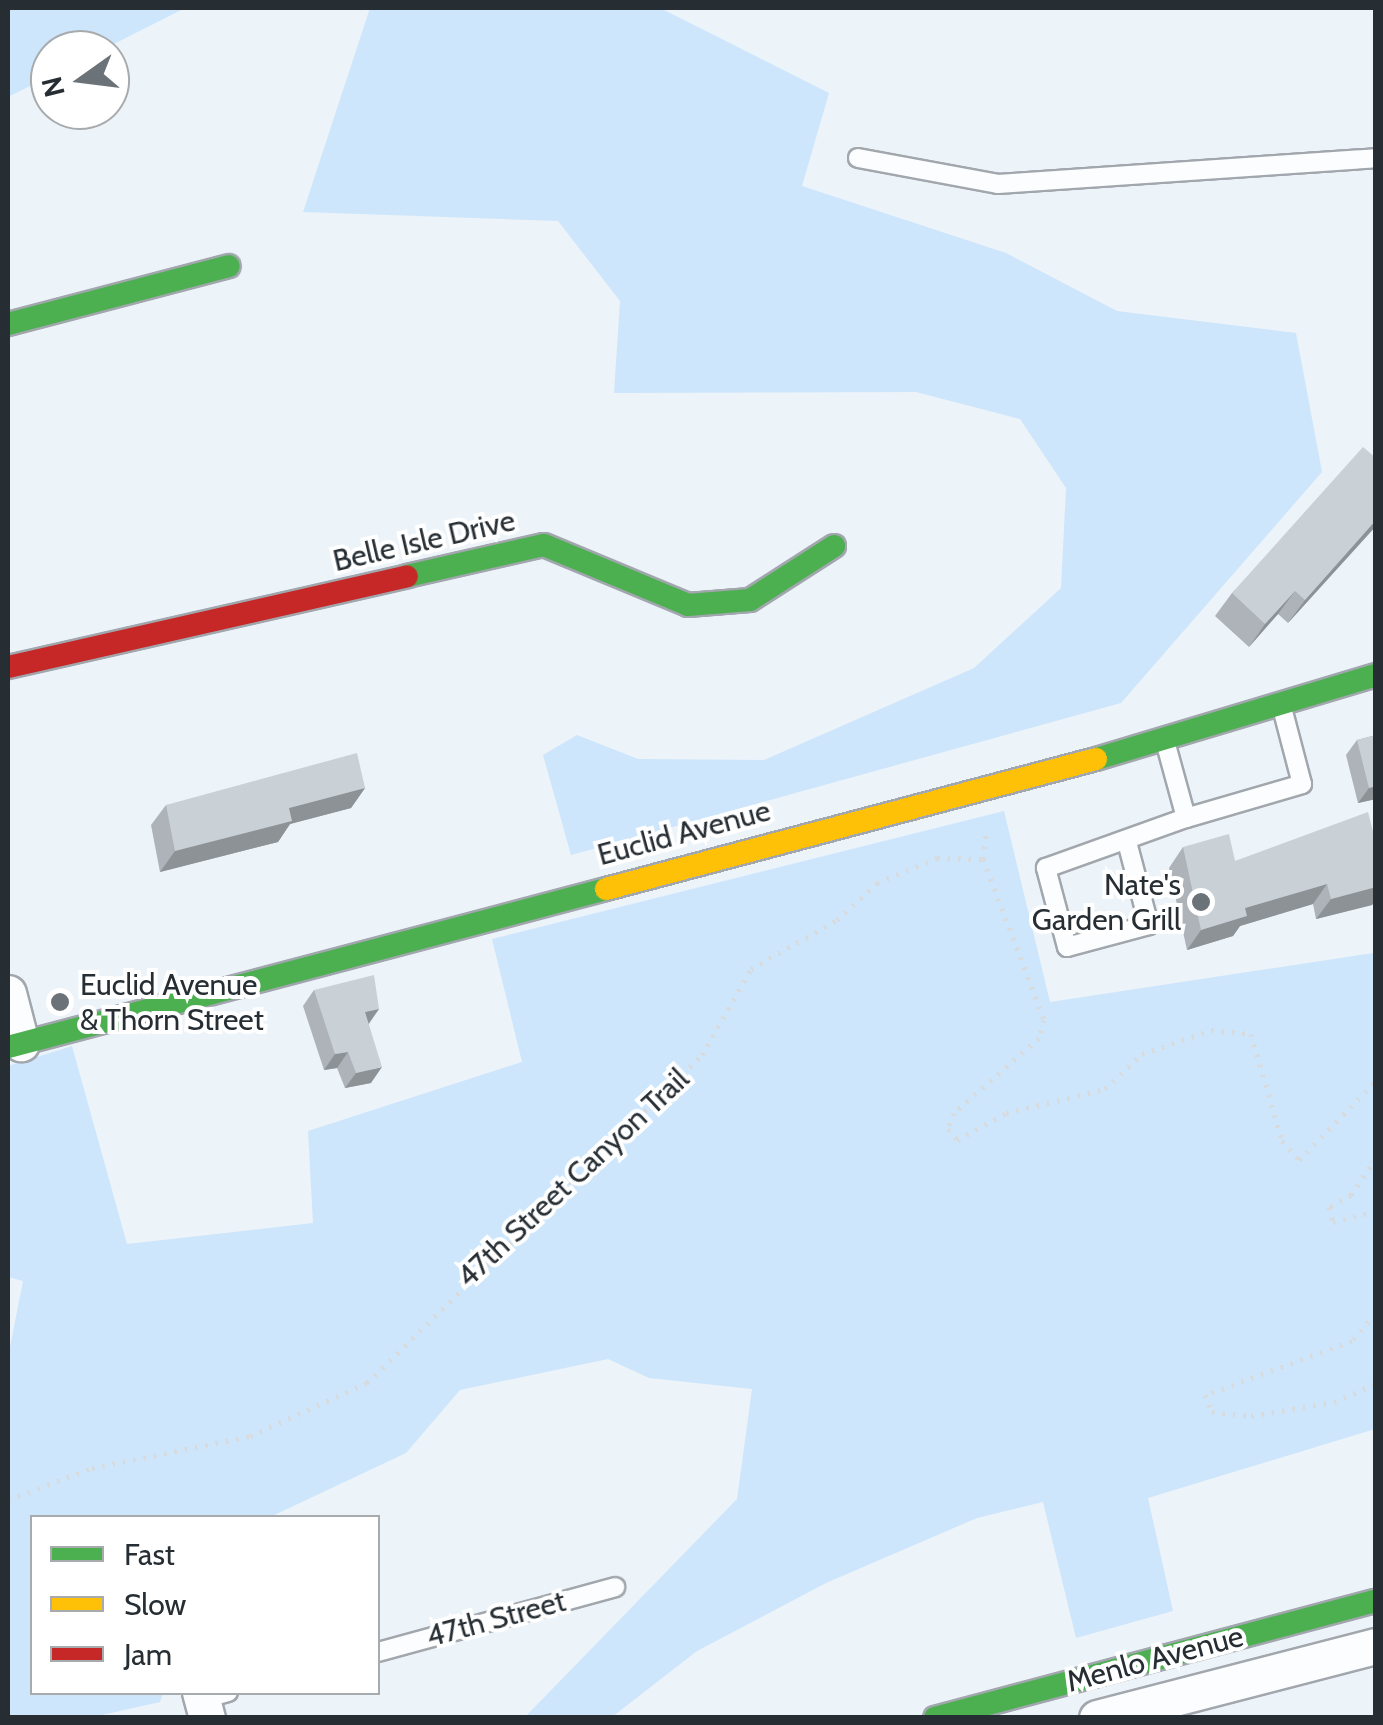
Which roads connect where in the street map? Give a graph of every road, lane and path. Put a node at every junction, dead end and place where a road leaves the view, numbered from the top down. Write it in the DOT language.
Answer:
graph roads {
  1 [pos="858,158"];
  2 [pos="1376,158"];
  3 [pos="229,266"];
  4 [pos="8,324"];
  5 [pos="834,546"];
  6 [pos="8,668"];
  7 [pos="1376,675"];
  8 [pos="1282,708"];
  9 [pos="1165,741"];
  10 [pos="1186,818"];
  11 [pos="1127,842"];
  12 [pos="8,993"];
  13 [pos="14,1045"];
  14 [pos="1376,1082"];
  15 [pos="1376,1158"];
  16 [pos="1376,1211"];
  17 [pos="1376,1314"];
  18 [pos="1376,1384"];
  19 [pos="8,1500"];
  20 [pos="614,1587"];
  21 [pos="1376,1601"];
  22 [pos="1376,1646"];
  23 [pos="380,1651"];
  24 [pos="1179,1707"];
  25 [pos="934,1718"];
  26 [pos="1097,1718"];
  1 -- 2 [label="lane"];
  3 -- 4 [label="street"];
  5 -- 6 [label="street, Belle Isle Drive"];
  7 -- 8 [label="street, Euclid Avenue"];
  8 -- 9 [label="street, Euclid Avenue"];
  8 -- 10 [label="lane"];
  9 -- 10 [label="lane"];
  9 -- 13 [label="street, Euclid Avenue"];
  10 -- 11 [label="lane"];
  11 -- 11 [label="lane"];
  12 -- 13 [label="street"];
  14 -- 19 [label="path, 47th Street Canyon Trail"];
  15 -- 16 [label="path"];
  17 -- 18 [label="path"];
  20 -- 23 [label="lane, 47th Street"];
  21 -- 25 [label="street, Menlo Avenue"];
  22 -- 24 [label="street, Menlo Avenue"];
  24 -- 26 [label="street, Menlo Avenue"];
}
